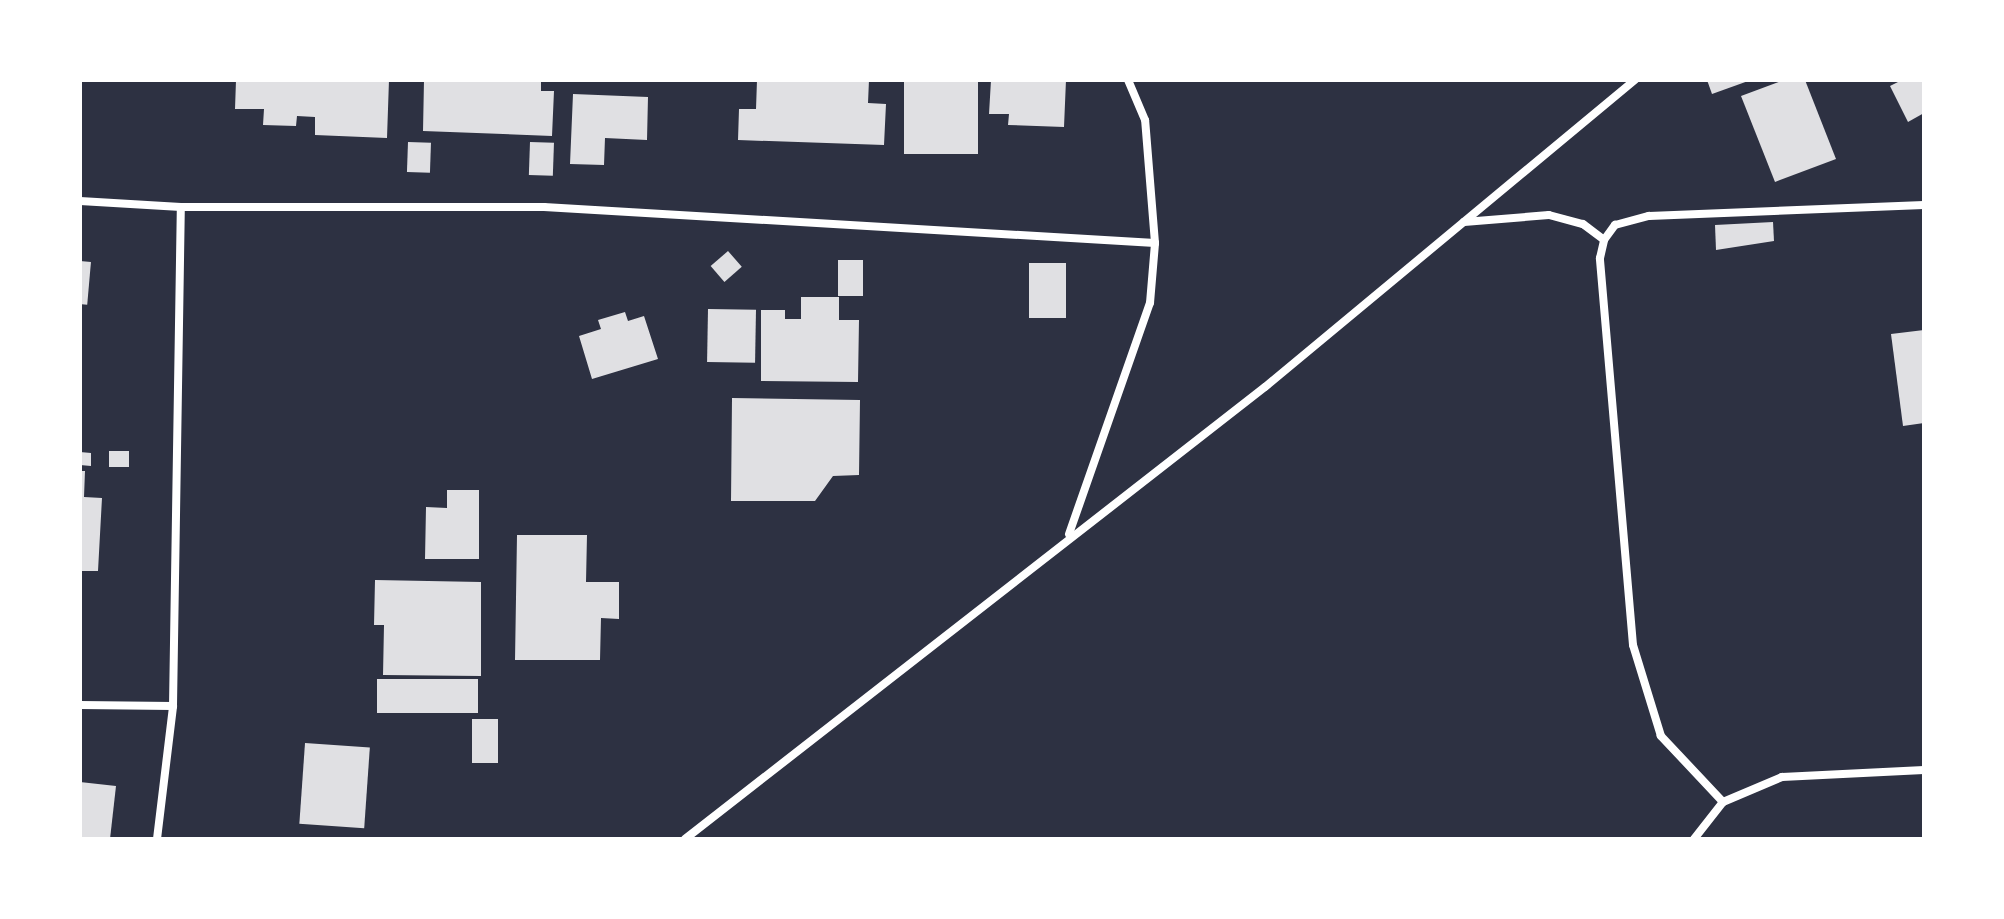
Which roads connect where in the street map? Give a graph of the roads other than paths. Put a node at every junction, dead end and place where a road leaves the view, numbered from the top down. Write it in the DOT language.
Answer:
graph roads {
  1 [pos="1128,80"];
  2 [pos="1635,80"];
  3 [pos="80,201"];
  4 [pos="1924,205"];
  5 [pos="181,207"];
  6 [pos="1464,222"];
  7 [pos="1604,240"];
  8 [pos="1155,243"];
  9 [pos="1069,535"];
  10 [pos="80,705"];
  11 [pos="173,706"];
  12 [pos="1924,770"];
  13 [pos="1723,802"];
  14 [pos="157,839"];
  15 [pos="685,839"];
  16 [pos="1694,839"];
  1 -- 8 [label="street"];
  2 -- 6 [label="street"];
  3 -- 5 [label="street"];
  4 -- 7 [label="street"];
  5 -- 8 [label="street"];
  5 -- 11 [label="street"];
  6 -- 7 [label="street"];
  6 -- 9 [label="street"];
  7 -- 13 [label="street"];
  8 -- 9 [label="street"];
  9 -- 15 [label="street"];
  10 -- 11 [label="street"];
  11 -- 14 [label="street"];
  12 -- 13 [label="street"];
  13 -- 16 [label="street"];
}
